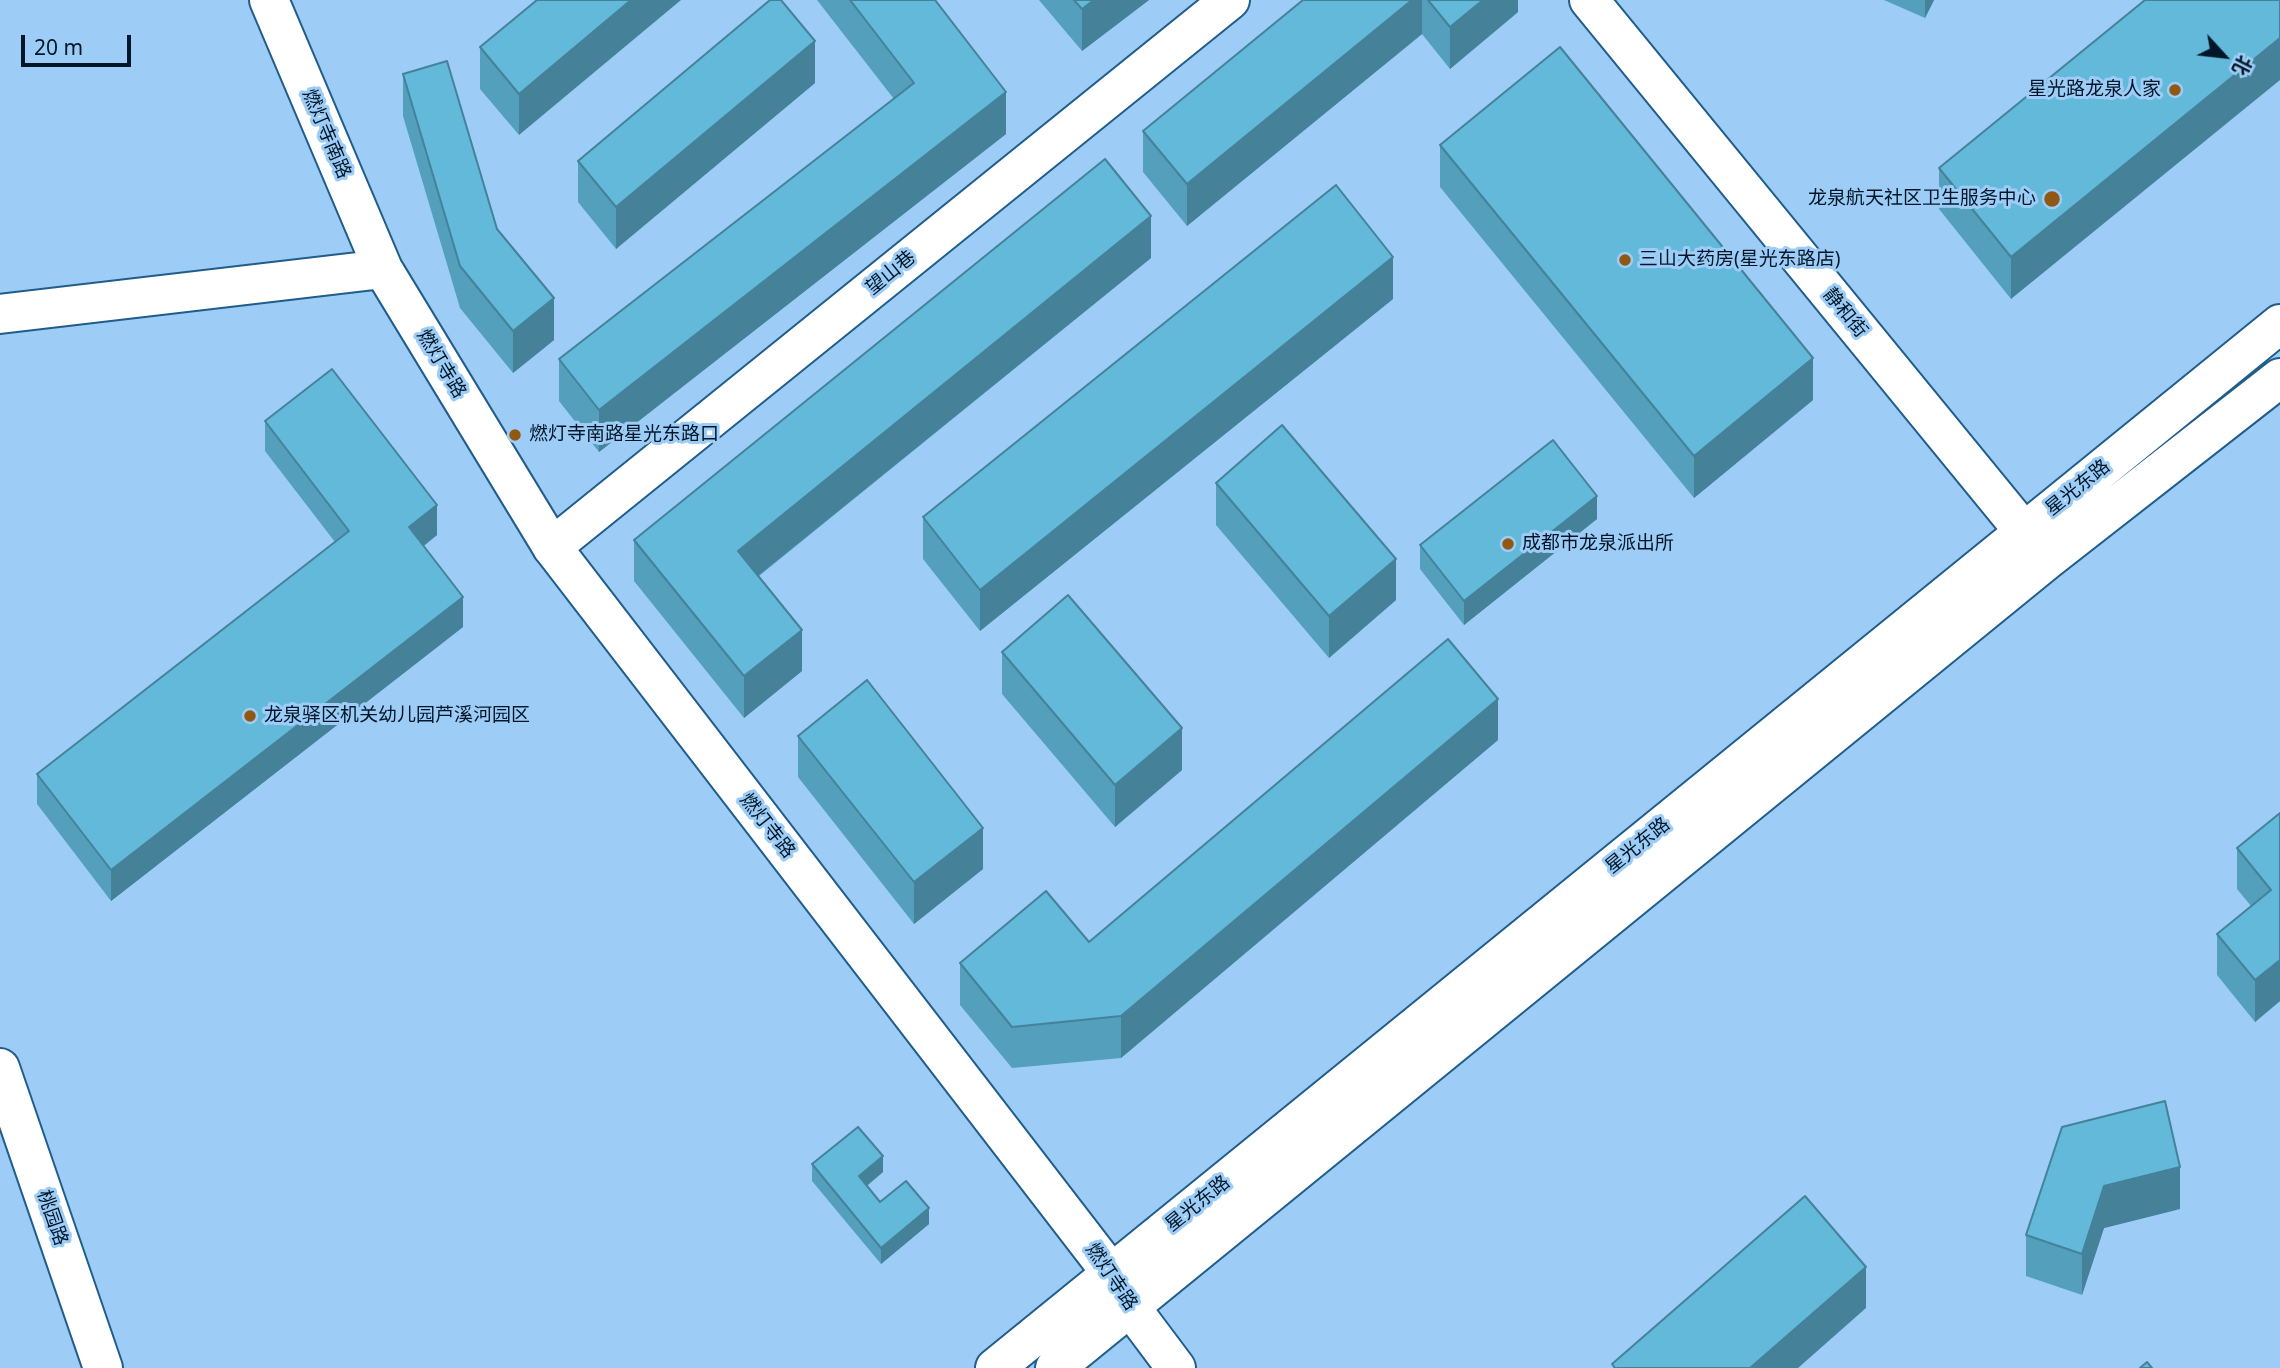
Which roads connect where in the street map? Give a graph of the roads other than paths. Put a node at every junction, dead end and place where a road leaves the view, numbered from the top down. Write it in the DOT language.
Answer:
graph roads {
  1 [pos="269,0"];
  2 [pos="1230,0"];
  3 [pos="1589,0"];
  4 [pos="383,269"];
  5 [pos="0,314"];
  6 [pos="2280,324"];
  7 [pos="2280,377"];
  8 [pos="2036,546"];
  9 [pos="552,547"];
  10 [pos="0,1068"];
  11 [pos="1112,1274"];
  12 [pos="1131,1308"];
  13 [pos="103,1368"];
  14 [pos="995,1368"];
  15 [pos="1055,1368"];
  16 [pos="1176,1368"];
  1 -- 4 [label="street, 燃灯寺南路"];
  2 -- 9 [label="street, 望山巷"];
  3 -- 8 [label="street, 静和街"];
  4 -- 5 [label="street"];
  4 -- 9 [label="street, 燃灯寺路"];
  6 -- 8 [label="street, 星光东路"];
  7 -- 8 [label="street, 星光东路"];
  8 -- 11 [label="street, 星光东路"];
  8 -- 12 [label="street, 星光东路"];
  9 -- 11 [label="street, 燃灯寺路"];
  10 -- 13 [label="street, 桃园路"];
  11 -- 12 [label="street, 燃灯寺路"];
  11 -- 14 [label="street, 星光东路"];
  12 -- 15 [label="street, 星光东路"];
  12 -- 16 [label="street, 燃灯寺路"];
}
